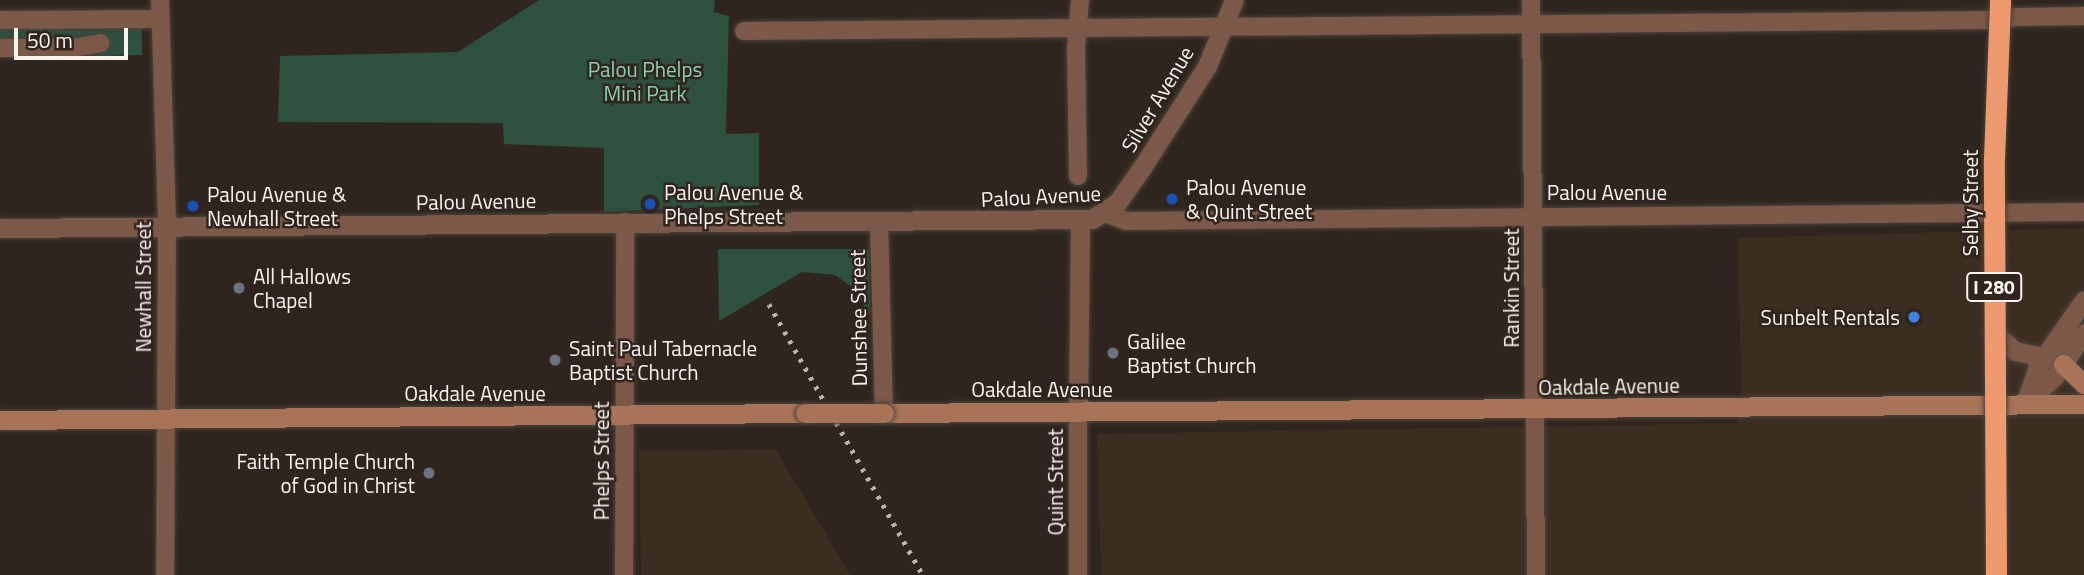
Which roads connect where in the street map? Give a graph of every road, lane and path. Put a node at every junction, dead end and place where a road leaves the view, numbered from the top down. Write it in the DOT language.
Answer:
graph roads {
  1 [pos="160,0"];
  2 [pos="1080,0"];
  3 [pos="1234,0"];
  4 [pos="1531,0"];
  5 [pos="1995,5"];
  6 [pos="2084,16"];
  7 [pos="160,19"];
  8 [pos="0,20"];
  9 [pos="1532,22"];
  10 [pos="1078,28"];
  11 [pos="1222,28"];
  12 [pos="744,31"];
  13 [pos="100,43"];
  14 [pos="0,48"];
  15 [pos="1078,176"];
  16 [pos="1992,212"];
  17 [pos="2084,212"];
  18 [pos="1105,213"];
  19 [pos="1533,215"];
  20 [pos="1080,221"];
  21 [pos="625,222"];
  22 [pos="879,222"];
  23 [pos="167,227"];
  24 [pos="0,228"];
  25 [pos="2084,300"];
  26 [pos="1994,333"];
  27 [pos="2084,333"];
  28 [pos="2044,357"];
  29 [pos="2063,364"];
  30 [pos="2084,384"];
  31 [pos="2025,404"];
  32 [pos="2084,404"];
  33 [pos="1994,406"];
  34 [pos="1535,410"];
  35 [pos="1078,412"];
  36 [pos="884,413"];
  37 [pos="624,415"];
  38 [pos="164,418"];
  39 [pos="0,420"];
  40 [pos="165,575"];
  41 [pos="624,575"];
  42 [pos="1078,575"];
  43 [pos="1536,575"];
  44 [pos="1988,575"];
  45 [pos="1996,575"];
  1 -- 7 [label="street, Newhall Street"];
  2 -- 10 [label="street"];
  3 -- 11 [label="street, Silver Avenue"];
  4 -- 9 [label="street, Rankin Street"];
  5 -- 6 [label="street"];
  5 -- 9 [label="street"];
  5 -- 16 [label="street, Selby Street"];
  5 -- 44 [label="highway, I 280"];
  5 -- 45 [label="highway, I 280, bridge"];
  7 -- 8 [label="street"];
  7 -- 23 [label="street, Newhall Street"];
  9 -- 11 [label="street"];
  9 -- 19 [label="street, Rankin Street"];
  10 -- 11 [label="street"];
  10 -- 12 [label="street"];
  10 -- 15 [label="street"];
  11 -- 18 [label="street, Silver Avenue"];
  13 -- 14 [label="street"];
  16 -- 17 [label="street, Palou Avenue"];
  16 -- 19 [label="street, Palou Avenue"];
  16 -- 26 [label="street, Selby Street"];
  18 -- 19 [label="street, Palou Avenue"];
  18 -- 20 [label="street, Palou Avenue"];
  19 -- 34 [label="street, Rankin Street"];
  20 -- 22 [label="street, Palou Avenue"];
  20 -- 35 [label="street, Quint Street"];
  21 -- 22 [label="street, Palou Avenue"];
  21 -- 23 [label="street, Palou Avenue"];
  21 -- 37 [label="street, Phelps Street"];
  22 -- 36 [label="street, Dunshee Street"];
  23 -- 24 [label="street, Palou Avenue"];
  23 -- 38 [label="street, Newhall Street"];
  25 -- 28 [label="street"];
  26 -- 28 [label="street"];
  26 -- 33 [label="street, Selby Street"];
  27 -- 29 [label="street"];
  28 -- 31 [label="street"];
  29 -- 30 [label="main road"];
  29 -- 31 [label="street"];
  31 -- 32 [label="main road, Oakdale Avenue"];
  31 -- 33 [label="main road, Oakdale Avenue"];
  33 -- 34 [label="main road, Oakdale Avenue"];
  33 -- 45 [label="street, Selby Street"];
  34 -- 35 [label="main road, Oakdale Avenue"];
  34 -- 43 [label="street, Rankin Street"];
  35 -- 36 [label="main road, Oakdale Avenue"];
  35 -- 42 [label="street, Quint Street"];
  36 -- 37 [label="main road, Oakdale Avenue, bridge"];
  37 -- 38 [label="main road, Oakdale Avenue"];
  37 -- 41 [label="street, Phelps Street"];
  38 -- 39 [label="main road, Oakdale Avenue"];
  38 -- 40 [label="street, Newhall Street"];
}
